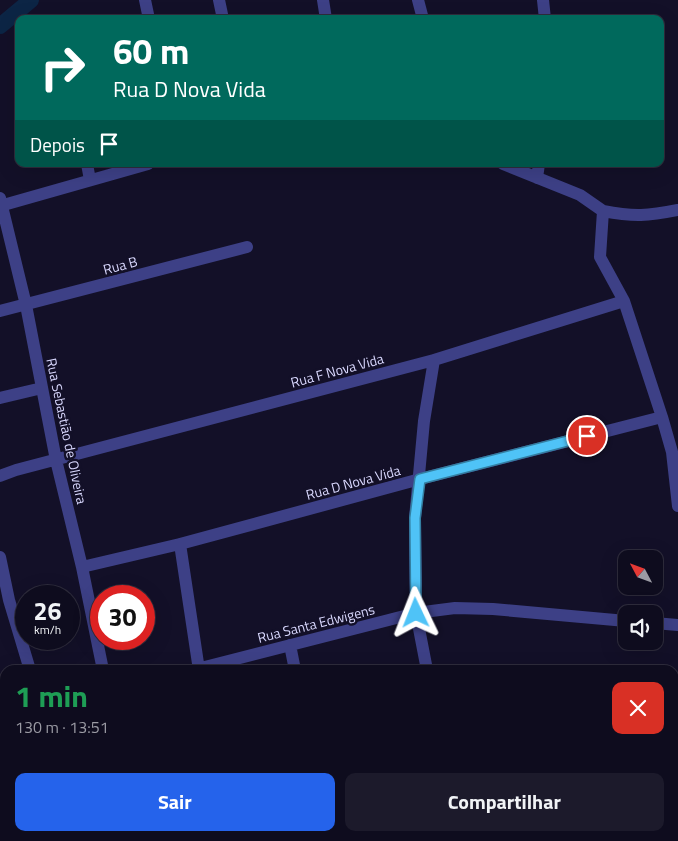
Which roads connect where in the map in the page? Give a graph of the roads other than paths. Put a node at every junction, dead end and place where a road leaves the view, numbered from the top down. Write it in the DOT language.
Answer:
graph roads {
  1 [pos="145,0"];
  2 [pos="219,0"];
  3 [pos="323,0"];
  4 [pos="418,0"];
  5 [pos="543,0"];
  6 [pos="148,15"];
  7 [pos="222,15"];
  8 [pos="325,15"];
  9 [pos="422,15"];
  10 [pos="545,15"];
  11 [pos="88,167"];
  12 [pos="137,167"];
  13 [pos="510,167"];
  14 [pos="539,167"];
  15 [pos="537,178"];
  16 [pos="90,180"];
  17 [pos="1,203"];
  18 [pos="678,210"];
  19 [pos="603,211"];
  20 [pos="247,247"];
  21 [pos="624,301"];
  22 [pos="26,304"];
  23 [pos="0,311"];
  24 [pos="434,360"];
  25 [pos="42,388"];
  26 [pos="0,398"];
  27 [pos="662,417"];
  28 [pos="675,451"];
  29 [pos="56,460"];
  30 [pos="0,476"];
  31 [pos="420,479"];
  32 [pos="678,506"];
  33 [pos="180,544"];
  34 [pos="0,558"];
  35 [pos="82,567"];
  36 [pos="416,613"];
  37 [pos="618,620"];
  38 [pos="663,624"];
  39 [pos="678,625"];
  40 [pos="290,645"];
  41 [pos="28,665"];
  42 [pos="102,665"];
  43 [pos="196,665"];
  44 [pos="216,665"];
  45 [pos="294,665"];
  46 [pos="426,665"];
  1 -- 6 [label="street"];
  2 -- 7 [label="street"];
  3 -- 8 [label="street"];
  4 -- 9 [label="street"];
  5 -- 10 [label="street"];
  11 -- 16 [label="street"];
  12 -- 16 [label="street"];
  13 -- 15 [label="street"];
  14 -- 15 [label="street"];
  15 -- 19 [label="street"];
  16 -- 17 [label="street"];
  17 -- 22 [label="street, Rua Sebastião de Oliveira"];
  18 -- 19 [label="street"];
  19 -- 21 [label="street"];
  20 -- 22 [label="street, Rua B"];
  21 -- 24 [label="street, Rua F Nova Vida"];
  21 -- 27 [label="street"];
  22 -- 23 [label="street, Rua B"];
  22 -- 25 [label="street, Rua Sebastião de Oliveira"];
  24 -- 29 [label="street, Rua F Nova Vida"];
  24 -- 31 [label="street"];
  25 -- 26 [label="street"];
  25 -- 29 [label="street, Rua Sebastião de Oliveira"];
  27 -- 28 [label="street"];
  27 -- 31 [label="street, Rua D Nova Vida"];
  28 -- 32 [label="street"];
  29 -- 30 [label="street, Rua F Nova Vida"];
  29 -- 35 [label="street, Rua Sebastião de Oliveira"];
  31 -- 33 [label="street, Rua D Nova Vida"];
  31 -- 36 [label="street"];
  33 -- 35 [label="street, Rua D Nova Vida"];
  33 -- 43 [label="street"];
  34 -- 41 [label="street"];
  35 -- 42 [label="street, Rua Sebastião de Oliveira"];
  36 -- 37 [label="street, Rua Santa Edwigens"];
  36 -- 40 [label="street, Rua Santa Edwigens"];
  36 -- 46 [label="street"];
  38 -- 39 [label="street"];
  40 -- 44 [label="street, Rua Santa Edwigens"];
  40 -- 45 [label="street"];
}
